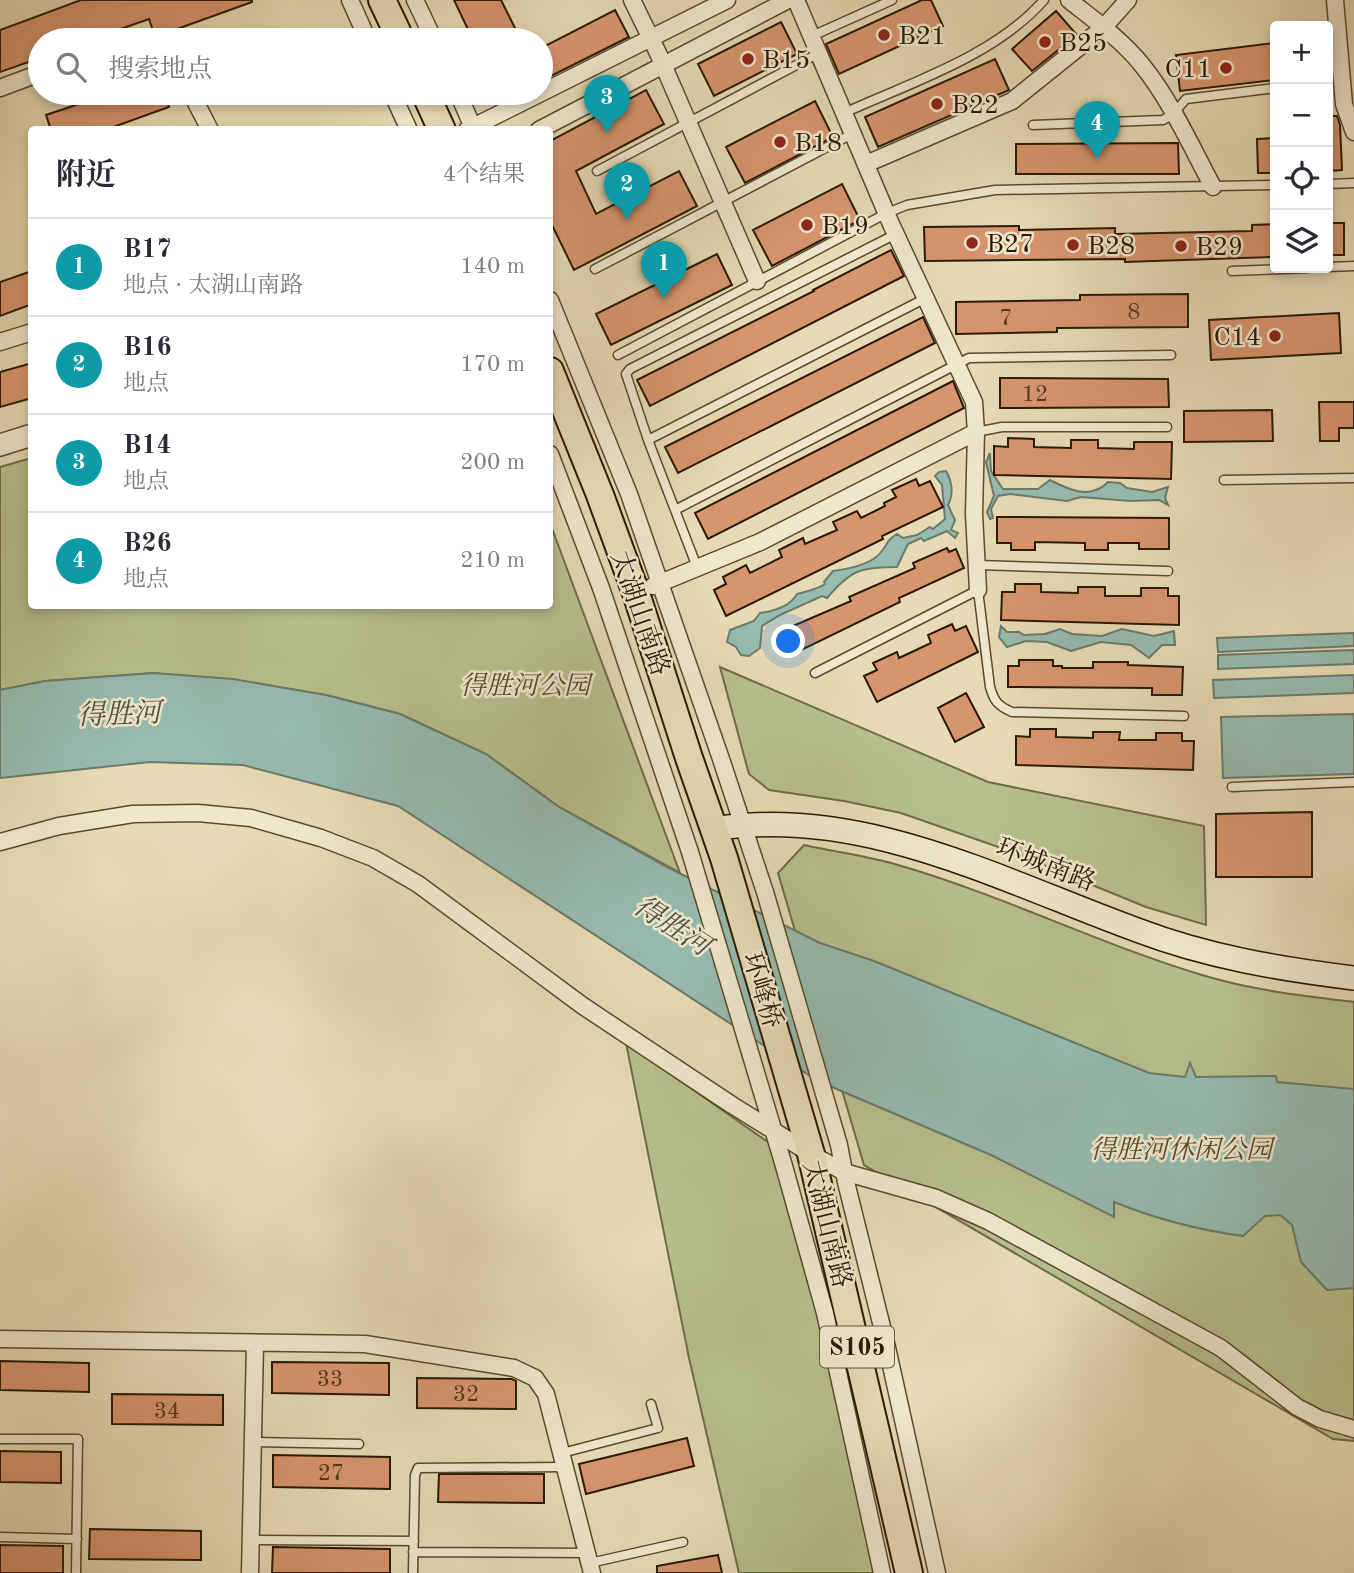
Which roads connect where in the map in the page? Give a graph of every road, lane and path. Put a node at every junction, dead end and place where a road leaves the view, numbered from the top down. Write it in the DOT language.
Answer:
graph roads {
  1 [pos="350,0"];
  2 [pos="382,0"];
  3 [pos="415,0"];
  4 [pos="632,0"];
  5 [pos="727,0"];
  6 [pos="788,0"];
  7 [pos="796,0"];
  8 [pos="892,0"];
  9 [pos="1044,0"];
  10 [pos="1069,0"];
  11 [pos="1128,0"];
  12 [pos="1335,0"];
  13 [pos="363,28"];
  14 [pos="395,28"];
  15 [pos="428,28"];
  16 [pos="1103,28"];
  17 [pos="812,36"];
  18 [pos="651,38"];
  19 [pos="819,53"];
  20 [pos="663,65"];
  21 [pos="28,78"];
  22 [pos="0,88"];
  23 [pos="553,88"];
  24 [pos="1270,89"];
  25 [pos="197,105"];
  26 [pos="398,105"];
  27 [pos="431,105"];
  28 [pos="463,105"];
  29 [pos="519,105"];
  30 [pos="844,113"];
  31 [pos="1174,114"];
  32 [pos="689,123"];
  33 [pos="1033,125"];
  34 [pos="208,126"];
  35 [pos="407,126"];
  36 [pos="440,126"];
  37 [pos="471,126"];
  38 [pos="478,126"];
  39 [pos="548,126"];
  40 [pos="1354,132"];
  41 [pos="853,134"];
  42 [pos="866,164"];
  43 [pos="597,171"];
  44 [pos="1354,183"];
  45 [pos="1333,184"];
  46 [pos="1270,185"];
  47 [pos="1213,187"];
  48 [pos="723,202"];
  49 [pos="887,213"];
  50 [pos="896,234"];
  51 [pos="1354,265"];
  52 [pos="1333,267"];
  53 [pos="595,269"];
  54 [pos="1270,270"];
  55 [pos="1232,271"];
  56 [pos="757,281"];
  57 [pos="926,298"];
  58 [pos="553,307"];
  59 [pos="28,333"];
  60 [pos="0,342"];
  61 [pos="618,355"];
  62 [pos="1171,355"];
  63 [pos="957,364"];
  64 [pos="553,378"];
  65 [pos="1167,427"];
  66 [pos="976,432"];
  67 [pos="28,436"];
  68 [pos="648,440"];
  69 [pos="0,445"];
  70 [pos="553,462"];
  71 [pos="1354,478"];
  72 [pos="1224,480"];
  73 [pos="675,510"];
  74 [pos="977,565"];
  75 [pos="698,567"];
  76 [pos="1168,571"];
  77 [pos="660,583"];
  78 [pos="978,590"];
  79 [pos="636,593"];
  80 [pos="815,673"];
  81 [pos="1184,716"];
  82 [pos="1354,782"];
  83 [pos="1232,787"];
  84 [pos="742,824"];
  85 [pos="714,828"];
  86 [pos="0,842"];
  87 [pos="724,858"];
  88 [pos="1354,978"];
  89 [pos="802,1121"];
  90 [pos="772,1130"];
  91 [pos="811,1154"];
  92 [pos="844,1172"];
  93 [pos="0,1339"];
  94 [pos="255,1344"];
  95 [pos="651,1404"];
  96 [pos="1354,1429"];
  97 [pos="0,1438"];
  98 [pos="253,1442"];
  99 [pos="359,1444"];
  100 [pos="563,1460"];
  101 [pos="0,1537"];
  102 [pos="77,1539"];
  103 [pos="251,1540"];
  104 [pos="414,1541"];
  105 [pos="682,1542"];
  106 [pos="413,1552"];
  107 [pos="590,1563"];
  108 [pos="76,1573"];
  109 [pos="250,1573"];
  110 [pos="413,1573"];
  111 [pos="882,1573"];
  112 [pos="909,1573"];
  113 [pos="937,1573"];
  1 -- 13 [label="street"];
  2 -- 14 [label="main road"];
  3 -- 15 [label="street"];
  4 -- 18 [label="street"];
  5 -- 18 [label="street"];
  6 -- 20 [label="street"];
  7 -- 17 [label="street"];
  8 -- 17 [label="lane"];
  9 -- 30 [label="lane"];
  10 -- 16 [label="street"];
  11 -- 16 [label="street"];
  12 -- 40 [label="street"];
  16 -- 31 [label="street"];
  16 -- 42 [label="street"];
  17 -- 19 [label="street"];
  18 -- 20 [label="street"];
  18 -- 23 [label="street"];
  19 -- 30 [label="street"];
  19 -- 32 [label="lane"];
  20 -- 32 [label="street"];
  20 -- 39 [label="street"];
  21 -- 22 [label="street"];
  24 -- 31 [label="lane"];
  25 -- 34 [label="street"];
  26 -- 35 [label="street"];
  27 -- 36 [label="main road"];
  28 -- 37 [label="street"];
  29 -- 38 [label="street"];
  30 -- 41 [label="street"];
  31 -- 33 [label="lane"];
  31 -- 47 [label="street"];
  32 -- 43 [label="lane"];
  32 -- 48 [label="street"];
  41 -- 42 [label="street"];
  41 -- 48 [label="lane"];
  42 -- 49 [label="street"];
  44 -- 45 [label="lane"];
  46 -- 47 [label="lane"];
  47 -- 49 [label="lane"];
  48 -- 53 [label="lane"];
  48 -- 56 [label="street"];
  49 -- 50 [label="street"];
  49 -- 56 [label="lane"];
  50 -- 57 [label="street"];
  50 -- 68 [label="lane"];
  51 -- 52 [label="lane"];
  54 -- 55 [label="lane"];
  56 -- 61 [label="lane"];
  57 -- 63 [label="street"];
  57 -- 68 [label="lane"];
  58 -- 77 [label="street"];
  59 -- 60 [label="street"];
  62 -- 63 [label="lane"];
  63 -- 66 [label="street"];
  63 -- 73 [label="lane"];
  64 -- 79 [label="main road, 太湖山南路"];
  65 -- 66 [label="lane"];
  66 -- 74 [label="street"];
  66 -- 75 [label="street"];
  67 -- 69 [label="street"];
  68 -- 73 [label="lane"];
  70 -- 90 [label="street"];
  71 -- 72 [label="lane"];
  73 -- 75 [label="lane"];
  74 -- 76 [label="lane"];
  74 -- 78 [label="street"];
  75 -- 77 [label="street"];
  77 -- 79 [label="street"];
  77 -- 84 [label="street"];
  78 -- 80 [label="lane"];
  78 -- 81 [label="lane"];
  79 -- 85 [label="main road, 太湖山南路"];
  82 -- 83 [label="lane"];
  84 -- 85 [label="main road, 环城南路"];
  84 -- 88 [label="main road, 环城南路"];
  84 -- 92 [label="street"];
  85 -- 87 [label="main road, 太湖山南路 / S105"];
  86 -- 90 [label="street"];
  87 -- 89 [label="main road, 环峰桥 / S105"];
  89 -- 91 [label="main road, 太湖山南路 / S105"];
  90 -- 91 [label="street"];
  90 -- 111 [label="street"];
  91 -- 92 [label="street"];
  91 -- 112 [label="main road, 太湖山南路 / S105"];
  92 -- 96 [label="street"];
  92 -- 113 [label="street"];
  93 -- 94 [label="street"];
  94 -- 98 [label="street"];
  94 -- 100 [label="street"];
  95 -- 100 [label="lane"];
  97 -- 102 [label="lane"];
  98 -- 99 [label="lane"];
  98 -- 103 [label="street"];
  100 -- 104 [label="lane"];
  100 -- 107 [label="street"];
  101 -- 102 [label="lane"];
  102 -- 108 [label="lane"];
  103 -- 104 [label="lane"];
  103 -- 109 [label="street"];
  104 -- 106 [label="lane"];
  105 -- 107 [label="lane"];
  106 -- 107 [label="lane"];
  106 -- 110 [label="lane"];
}
